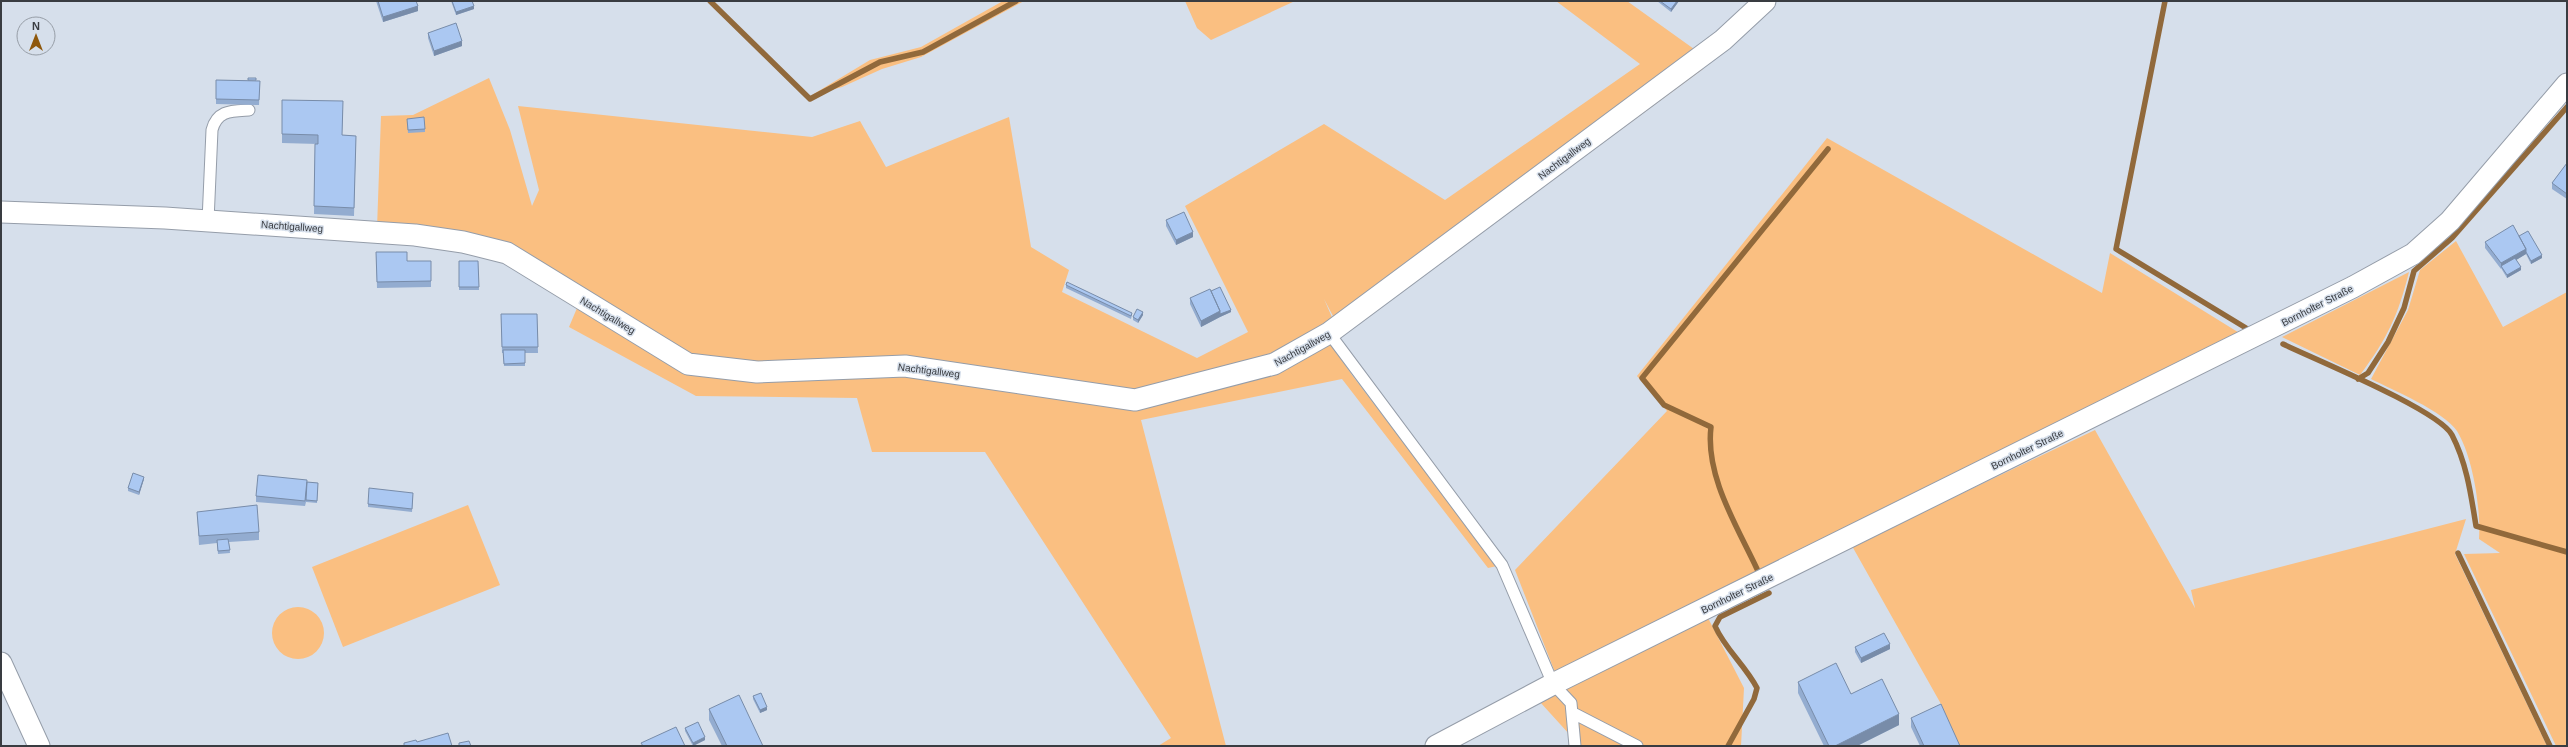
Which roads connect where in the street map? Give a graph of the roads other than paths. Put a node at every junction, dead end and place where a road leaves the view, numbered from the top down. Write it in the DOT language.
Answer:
graph roads {
  1 [pos="1765,1"];
  2 [pos="2567,84"];
  3 [pos="250,110"];
  4 [pos="1,212"];
  5 [pos="208,221"];
  6 [pos="1329,333"];
  7 [pos="1,662"];
  8 [pos="1553,684"];
  9 [pos="1573,714"];
  10 [pos="39,746"];
  11 [pos="1436,746"];
  12 [pos="1575,746"];
  13 [pos="1637,746"];
  1 -- 6 [label="street, Nachtigallweg"];
  2 -- 8 [label="street, Bornholter Straße"];
  3 -- 5 [label="lane"];
  4 -- 5 [label="street, Nachtigallweg"];
  5 -- 6 [label="street, Nachtigallweg"];
  6 -- 8 [label="lane"];
  7 -- 10 [label="street"];
  8 -- 9 [label="lane"];
  8 -- 11 [label="street, Bornholter Straße"];
  9 -- 12 [label="lane"];
  9 -- 13 [label="lane"];
}
